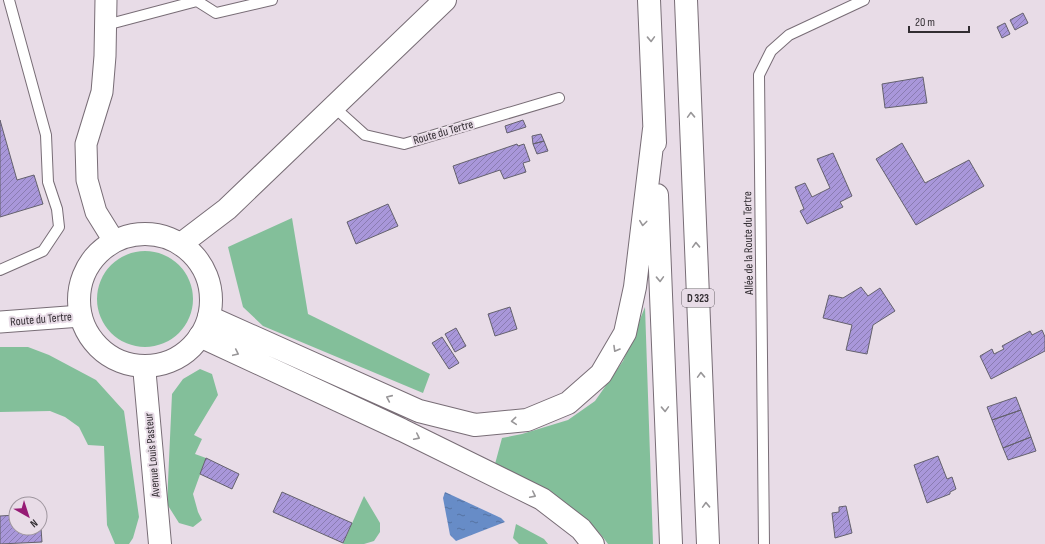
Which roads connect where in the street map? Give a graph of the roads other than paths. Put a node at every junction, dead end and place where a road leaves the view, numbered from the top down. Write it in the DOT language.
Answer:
graph roads {
  1 [pos="9,0"];
  2 [pos="106,0"];
  3 [pos="272,0"];
  4 [pos="445,0"];
  5 [pos="649,0"];
  6 [pos="687,0"];
  7 [pos="864,0"];
  8 [pos="106,25"];
  9 [pos="559,98"];
  10 [pos="334,107"];
  11 [pos="654,129"];
  12 [pos="114,241"];
  13 [pos="181,244"];
  14 [pos="0,270"];
  15 [pos="81,316"];
  16 [pos="209,317"];
  17 [pos="0,322"];
  18 [pos="200,336"];
  19 [pos="144,366"];
  20 [pos="160,544"];
  21 [pos="593,544"];
  22 [pos="671,544"];
  23 [pos="708,544"];
  24 [pos="764,544"];
  1 -- 14 [label="lane"];
  2 -- 8 [label="street"];
  3 -- 8 [label="lane"];
  4 -- 10 [label="main road"];
  5 -- 11 [label="main road, one-way"];
  23 -- 6 [label="main road, D 323, one-way"];
  7 -- 24 [label="lane, Allée de la Route du Tertre"];
  8 -- 12 [label="street"];
  9 -- 10 [label="lane, Route du Tertre"];
  10 -- 13 [label="main road"];
  11 -- 16 [label="main road, one-way"];
  11 -- 22 [label="main road, one-way"];
  12 -- 13 [label="main road"];
  12 -- 15 [label="main road"];
  13 -- 16 [label="main road"];
  15 -- 17 [label="street, Route du Tertre"];
  15 -- 19 [label="main road"];
  16 -- 18 [label="main road"];
  18 -- 19 [label="main road"];
  18 -- 21 [label="main road, one-way"];
  19 -- 20 [label="main road, Avenue Louis Pasteur"];
}
